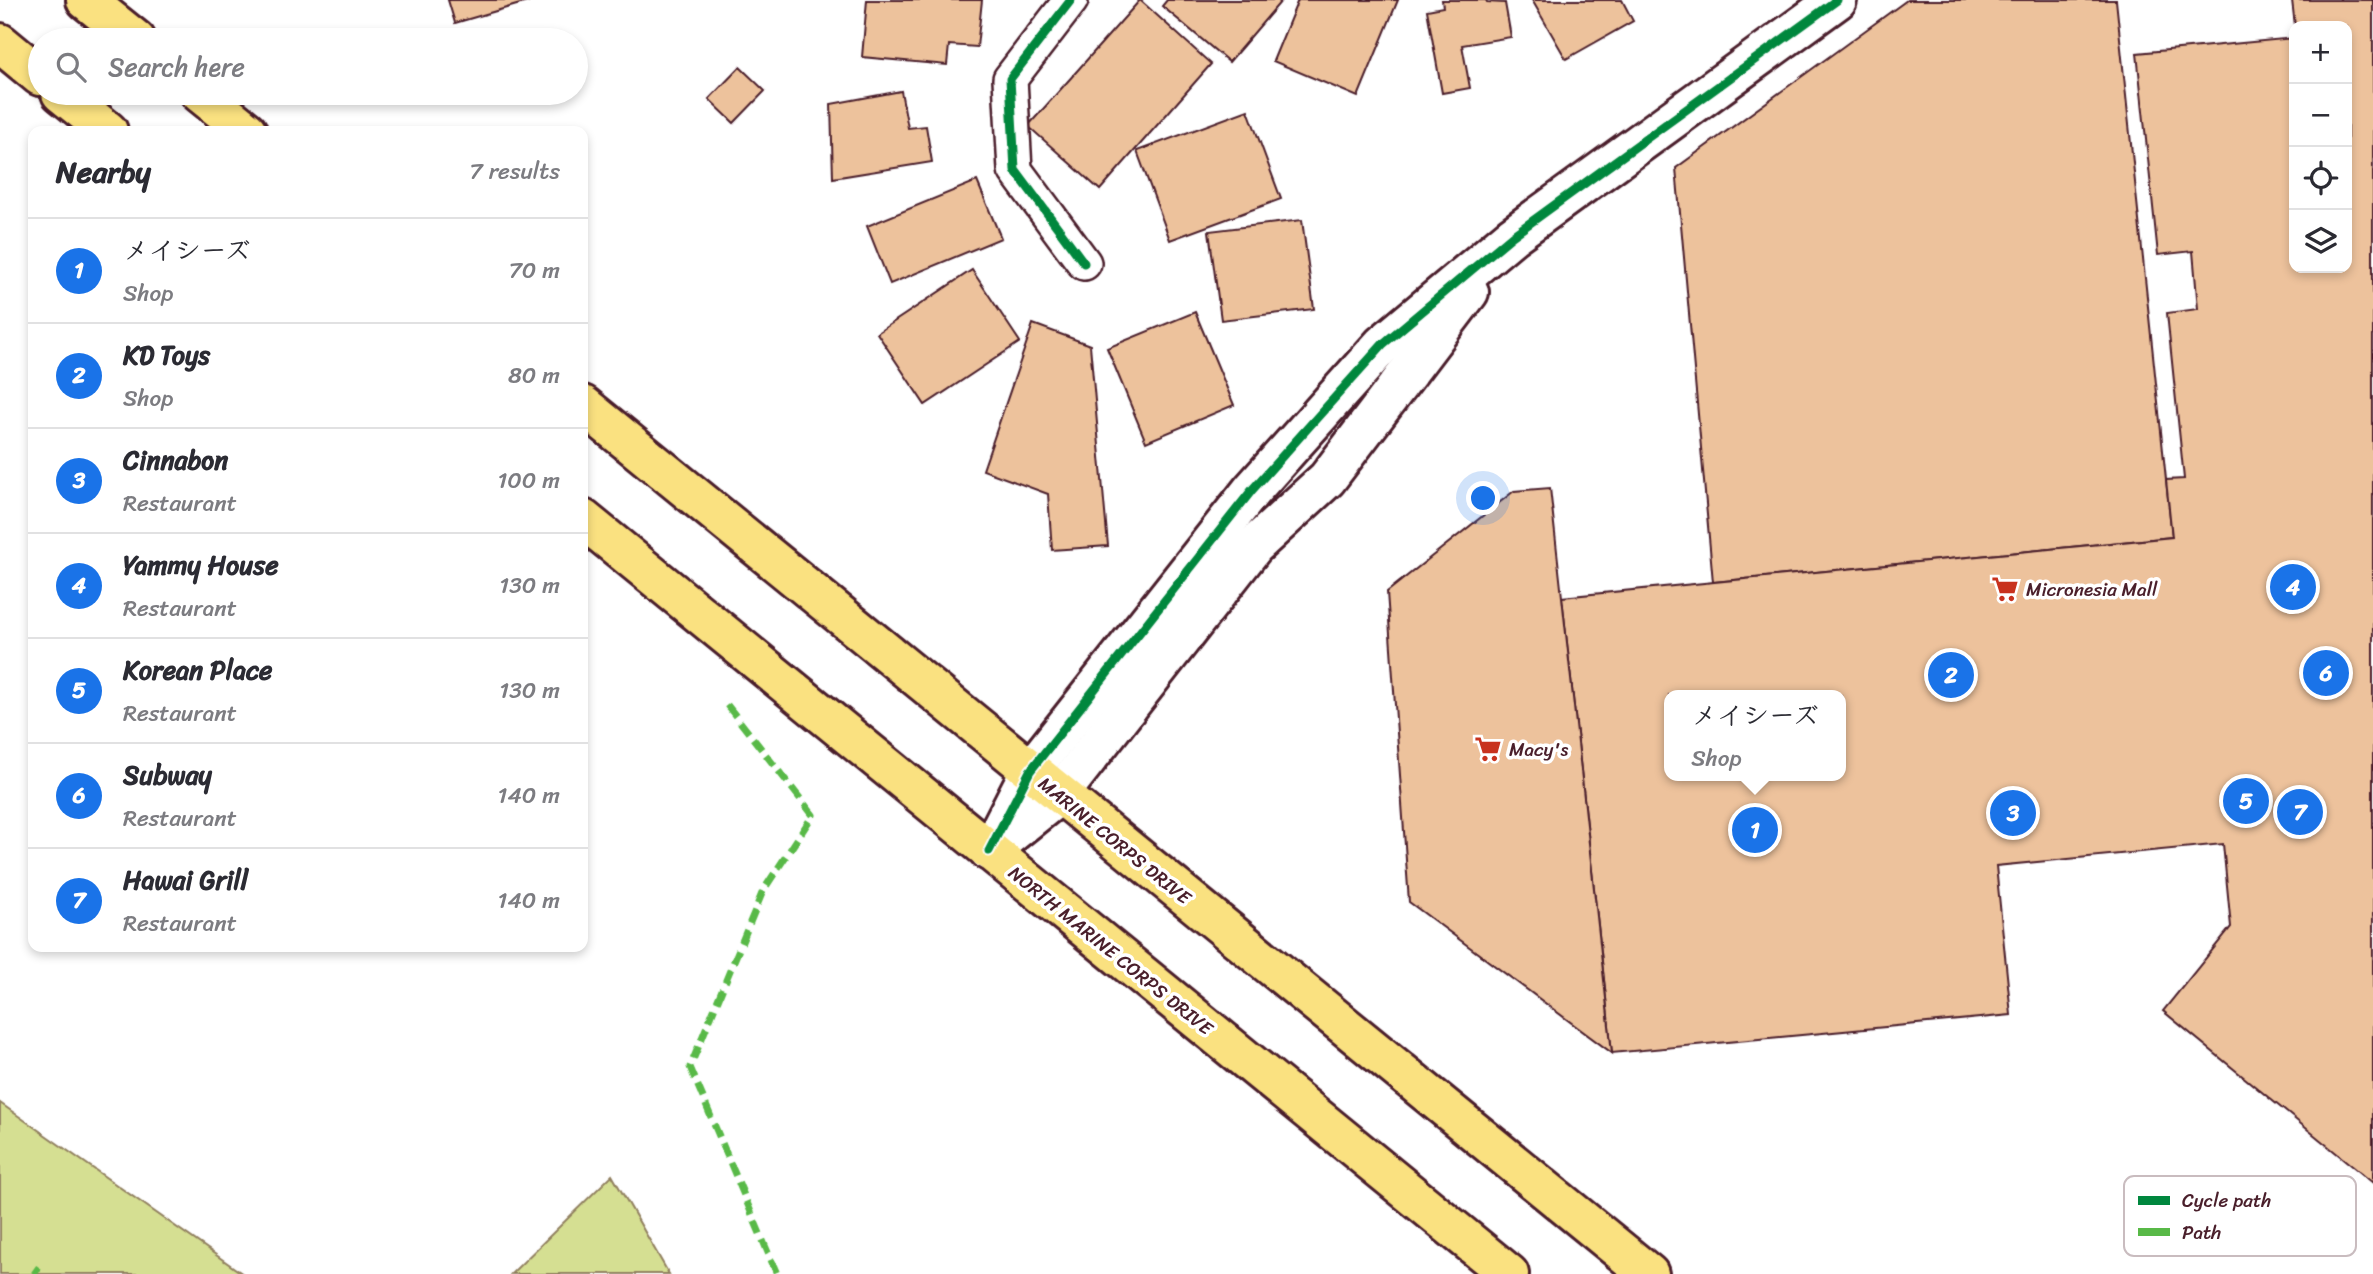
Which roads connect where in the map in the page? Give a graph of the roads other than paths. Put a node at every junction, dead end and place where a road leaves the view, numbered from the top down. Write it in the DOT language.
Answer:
graph roads {
  1 [pos="86,0"];
  2 [pos="1071,0"];
  3 [pos="1837,0"];
  4 [pos="121,28"];
  5 [pos="0,43"];
  6 [pos="28,66"];
  7 [pos="76,105"];
  8 [pos="215,105"];
  9 [pos="102,126"];
  10 [pos="241,126"];
  11 [pos="1511,236"];
  12 [pos="1084,263"];
  13 [pos="588,409"];
  14 [pos="588,523"];
  15 [pos="1030,771"];
  16 [pos="1059,795"];
  17 [pos="989,851"];
  18 [pos="1509,1274"];
  19 [pos="1649,1274"];
  1 -- 4 [label="main road"];
  2 -- 12 [label="street"];
  3 -- 11 [label="street"];
  5 -- 6 [label="main road"];
  7 -- 9 [label="main road"];
  8 -- 10 [label="main road"];
  11 -- 15 [label="street"];
  11 -- 16 [label="street"];
  13 -- 15 [label="main road, MARINE CORPS DRIVE"];
  14 -- 17 [label="main road, NORTH MARINE CORPS DRIVE"];
  15 -- 16 [label="main road, MARINE CORPS DRIVE"];
  15 -- 17 [label="street"];
  16 -- 17 [label="street"];
  16 -- 19 [label="main road, MARINE CORPS DRIVE"];
  17 -- 18 [label="main road, NORTH MARINE CORPS DRIVE"];
}
